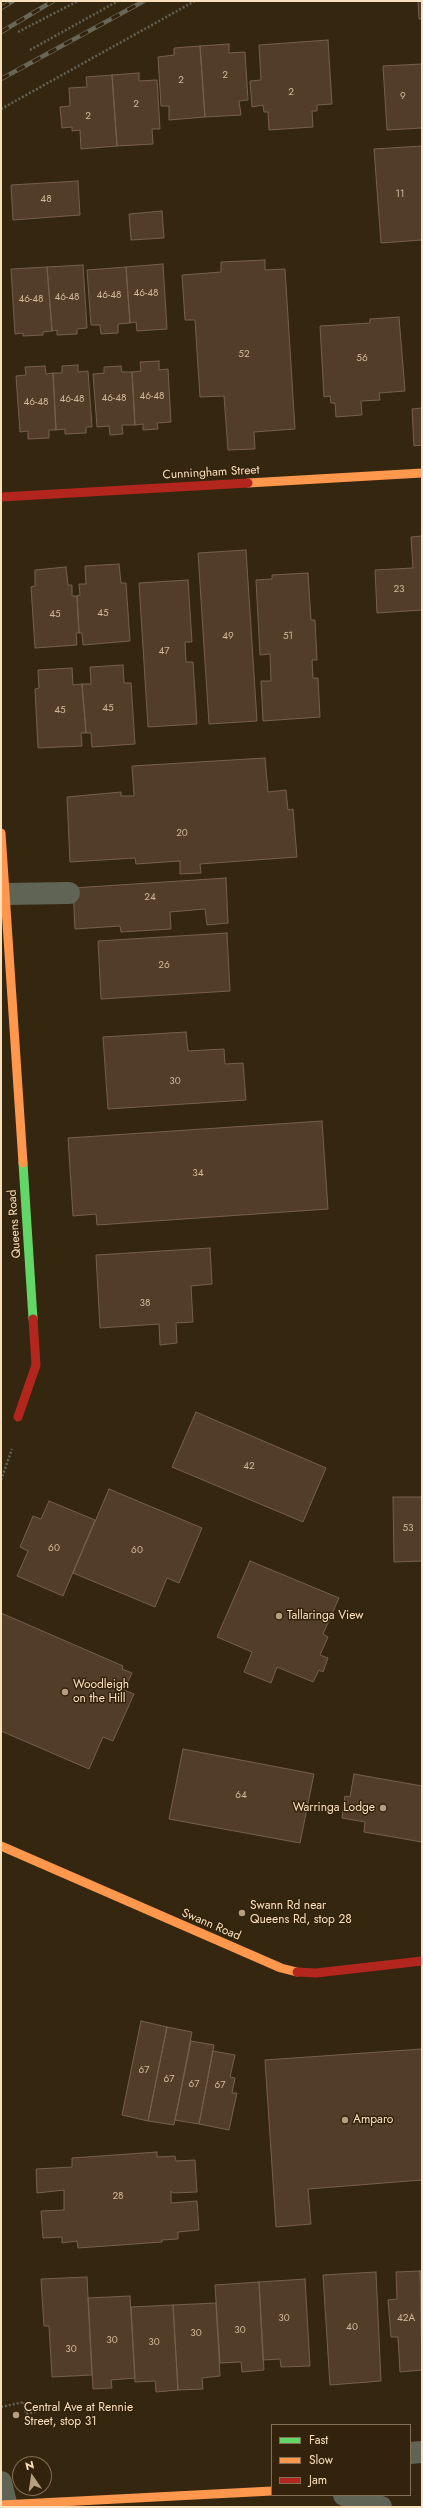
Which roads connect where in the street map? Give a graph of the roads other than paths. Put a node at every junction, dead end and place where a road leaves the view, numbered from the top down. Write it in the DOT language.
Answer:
graph roads {
  1 [pos="422,473"];
  2 [pos="1,498"];
  3 [pos="1,833"];
  4 [pos="69,893"];
  5 [pos="5,894"];
  6 [pos="18,1417"];
  7 [pos="1,1846"];
  8 [pos="422,1961"];
  9 [pos="422,2452"];
  10 [pos="411,2453"];
  11 [pos="1,2482"];
  12 [pos="271,2491"];
  13 [pos="347,2496"];
  14 [pos="5,2506"];
  15 [pos="381,2507"];
  1 -- 2 [label="street, Cunningham Street"];
  3 -- 5 [label="street, Queens Road"];
  4 -- 5 [label="street"];
  5 -- 6 [label="street, Queens Road"];
  7 -- 8 [label="street, Swann Road"];
  9 -- 10 [label="street"];
  11 -- 14 [label="street"];
  12 -- 14 [label="street"];
  13 -- 15 [label="street"];
}
